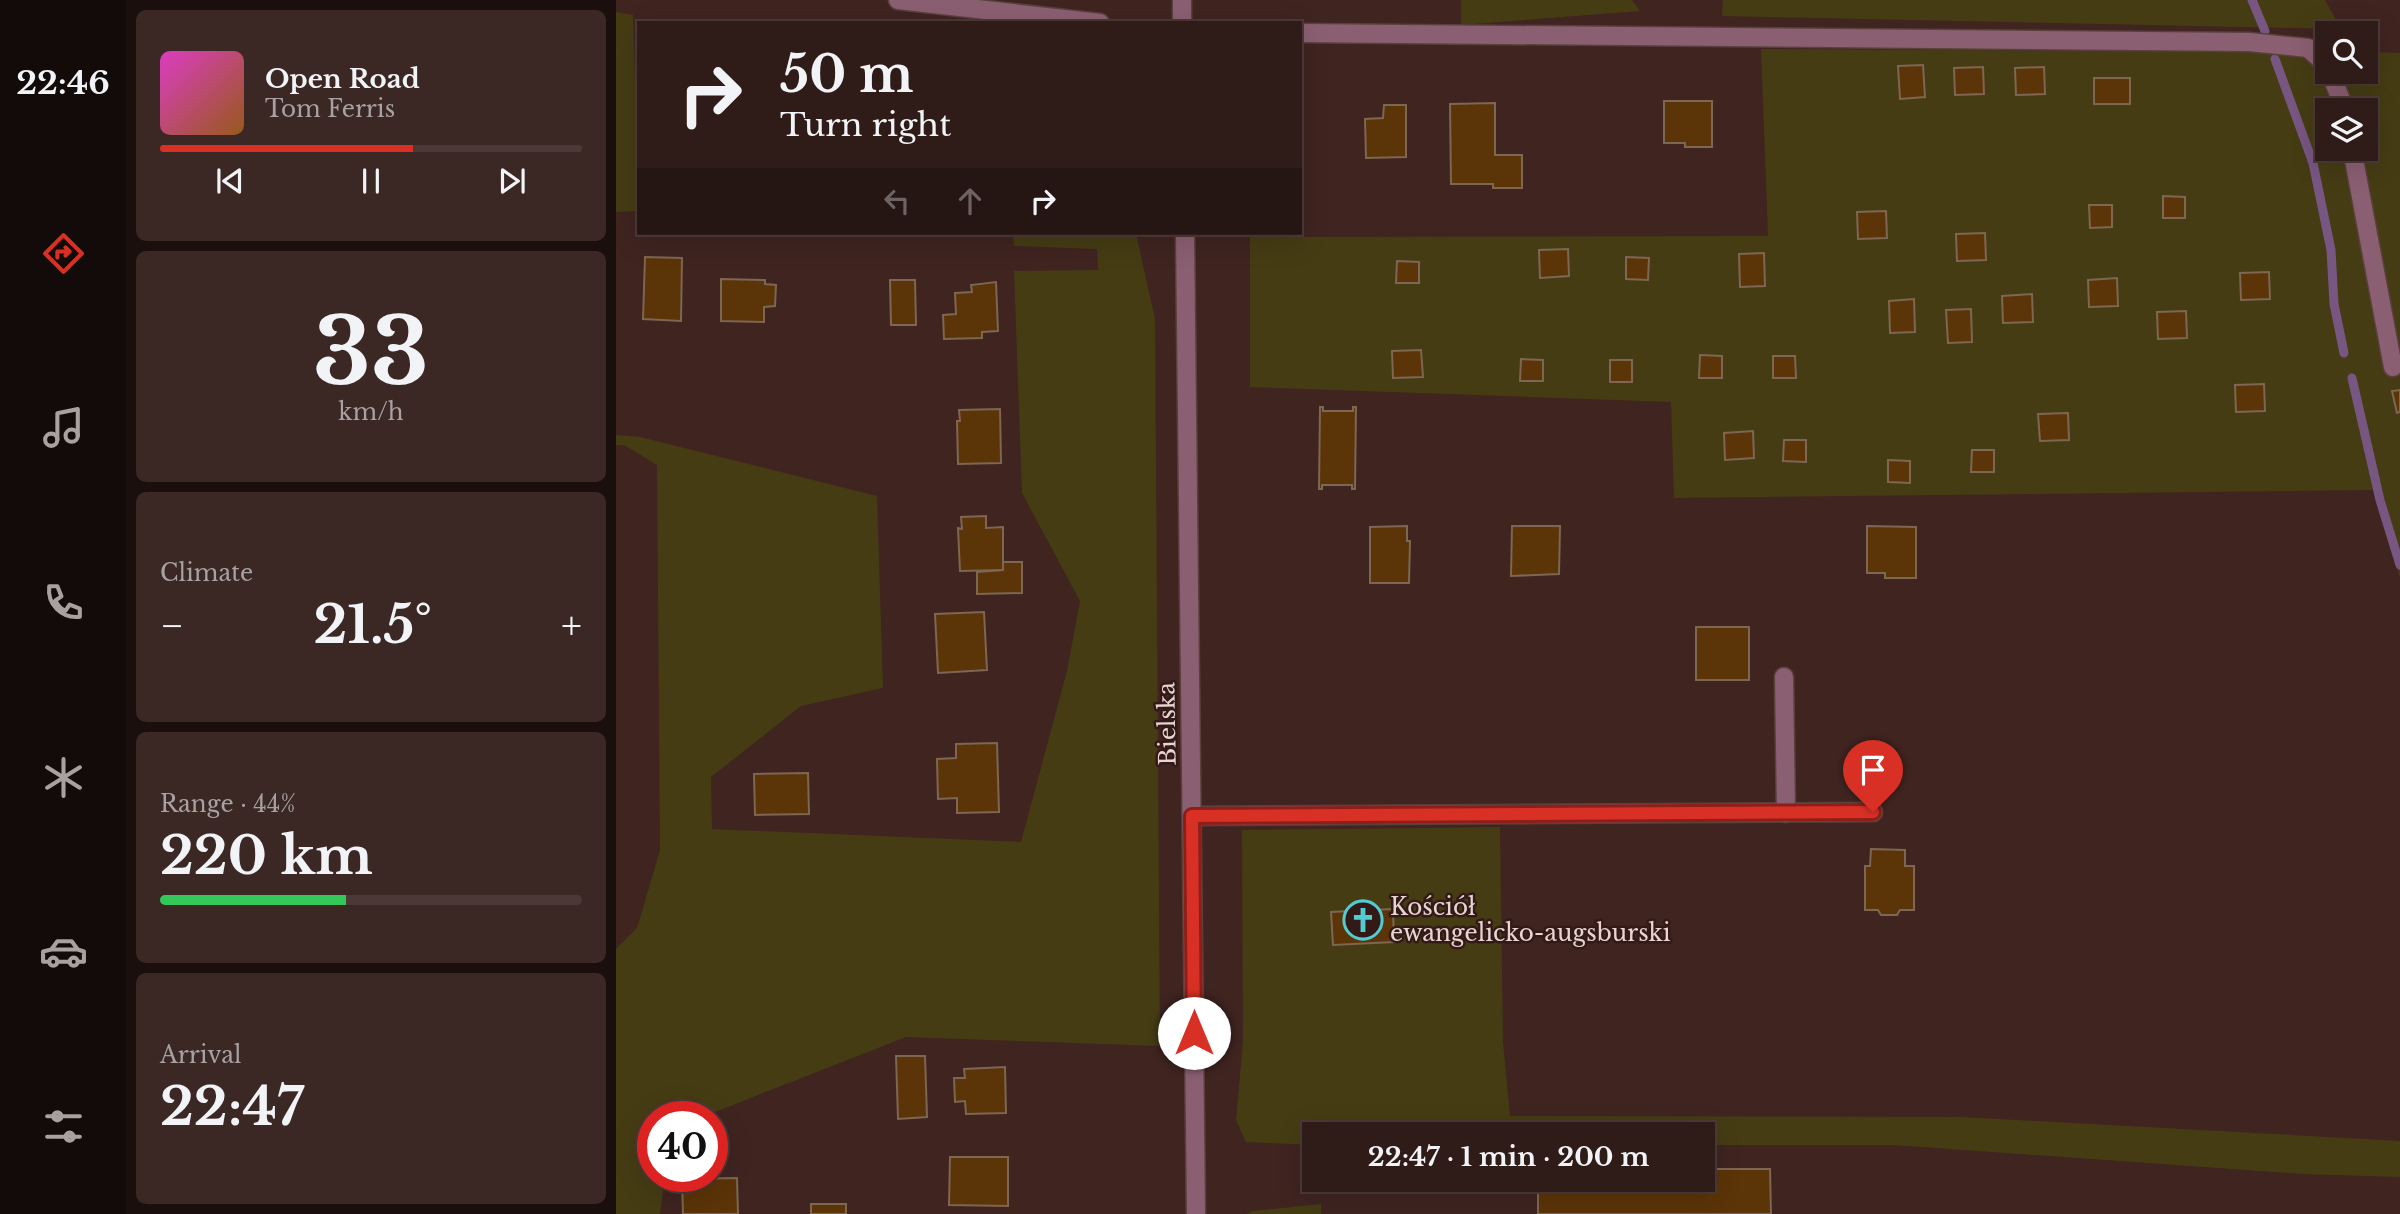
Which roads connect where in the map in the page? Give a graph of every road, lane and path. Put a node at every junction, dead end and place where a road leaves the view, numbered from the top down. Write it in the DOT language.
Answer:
graph roads {
  1 [pos="898,0"];
  2 [pos="1182,0"];
  3 [pos="1082,21"];
  4 [pos="1182,21"];
  5 [pos="1302,33"];
  6 [pos="2315,54"];
  7 [pos="2354,161"];
  8 [pos="1185,235"];
  9 [pos="2393,367"];
  10 [pos="1784,677"];
  11 [pos="1873,812"];
  12 [pos="1786,813"];
  13 [pos="1192,816"];
  14 [pos="1196,1214"];
  1 -- 3 [label="street"];
  2 -- 4 [label="street"];
  5 -- 6 [label="street"];
  7 -- 9 [label="street"];
  8 -- 13 [label="street, Bielska"];
  10 -- 12 [label="street"];
  11 -- 12 [label="street"];
  12 -- 13 [label="street"];
  13 -- 14 [label="street, Bielska"];
}
